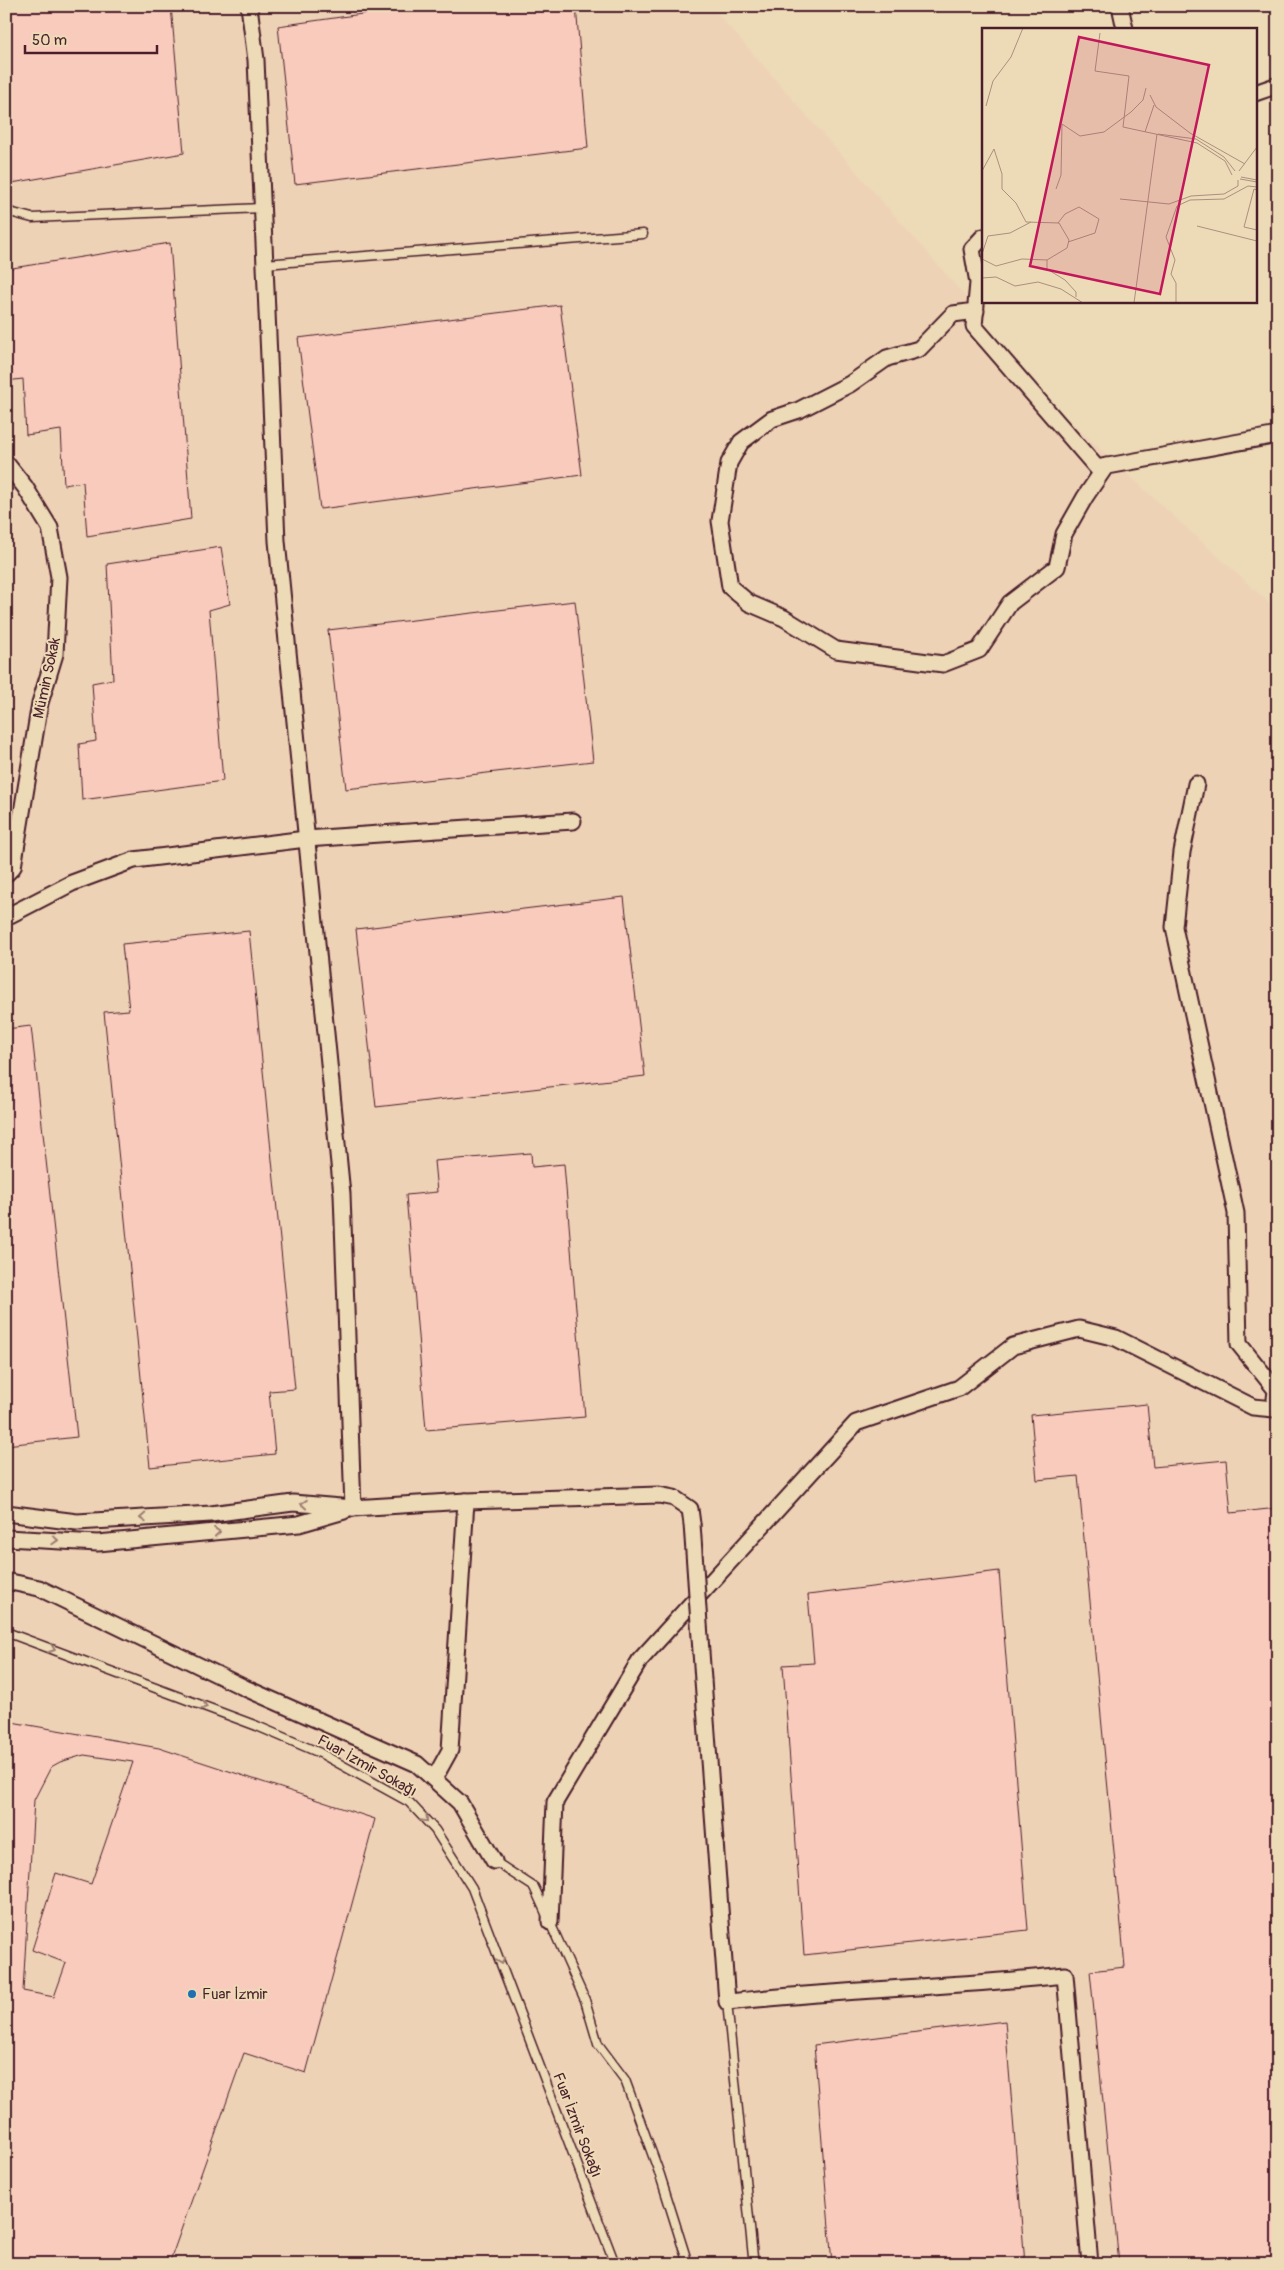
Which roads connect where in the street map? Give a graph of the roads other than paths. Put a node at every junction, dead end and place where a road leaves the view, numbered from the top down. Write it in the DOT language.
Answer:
graph roads {
  1 [pos="249,6"];
  2 [pos="1120,6"];
  3 [pos="1125,28"];
  4 [pos="1278,85"];
  5 [pos="1256,93"];
  6 [pos="262,208"];
  7 [pos="6,211"];
  8 [pos="643,234"];
  9 [pos="982,238"];
  10 [pos="265,264"];
  11 [pos="976,311"];
  12 [pos="1278,435"];
  13 [pos="6,463"];
  14 [pos="1106,466"];
  15 [pos="1196,784"];
  16 [pos="573,821"];
  17 [pos="306,839"];
  18 [pos="6,874"];
  19 [pos="6,917"];
  20 [pos="466,1501"];
  21 [pos="353,1508"];
  22 [pos="6,1513"];
  23 [pos="6,1538"];
  24 [pos="6,1580"];
  25 [pos="6,1632"];
  26 [pos="434,1779"];
  27 [pos="494,1861"];
  28 [pos="550,1922"];
  29 [pos="727,2002"];
  30 [pos="615,2264"];
  31 [pos="688,2264"];
  32 [pos="751,2264"];
  33 [pos="1090,2264"];
  1 -- 6 [label="street"];
  2 -- 3 [label="street"];
  4 -- 5 [label="street"];
  6 -- 7 [label="lane"];
  6 -- 10 [label="street"];
  8 -- 10 [label="lane"];
  9 -- 11 [label="street"];
  10 -- 17 [label="street"];
  11 -- 14 [label="street"];
  11 -- 14 [label="street"];
  12 -- 14 [label="street"];
  13 -- 18 [label="street, Mümin Sokak"];
  15 -- 28 [label="street"];
  16 -- 17 [label="street"];
  17 -- 19 [label="street"];
  17 -- 21 [label="street"];
  20 -- 21 [label="street"];
  20 -- 26 [label="street"];
  20 -- 29 [label="street, bridge"];
  21 -- 22 [label="street, one-way"];
  23 -- 21 [label="street, one-way"];
  24 -- 26 [label="street"];
  25 -- 30 [label="lane, Fuar İzmir Sokağı, one-way"];
  26 -- 27 [label="street"];
  27 -- 28 [label="lane"];
  28 -- 31 [label="lane"];
  29 -- 32 [label="lane"];
  29 -- 33 [label="street"];
}
